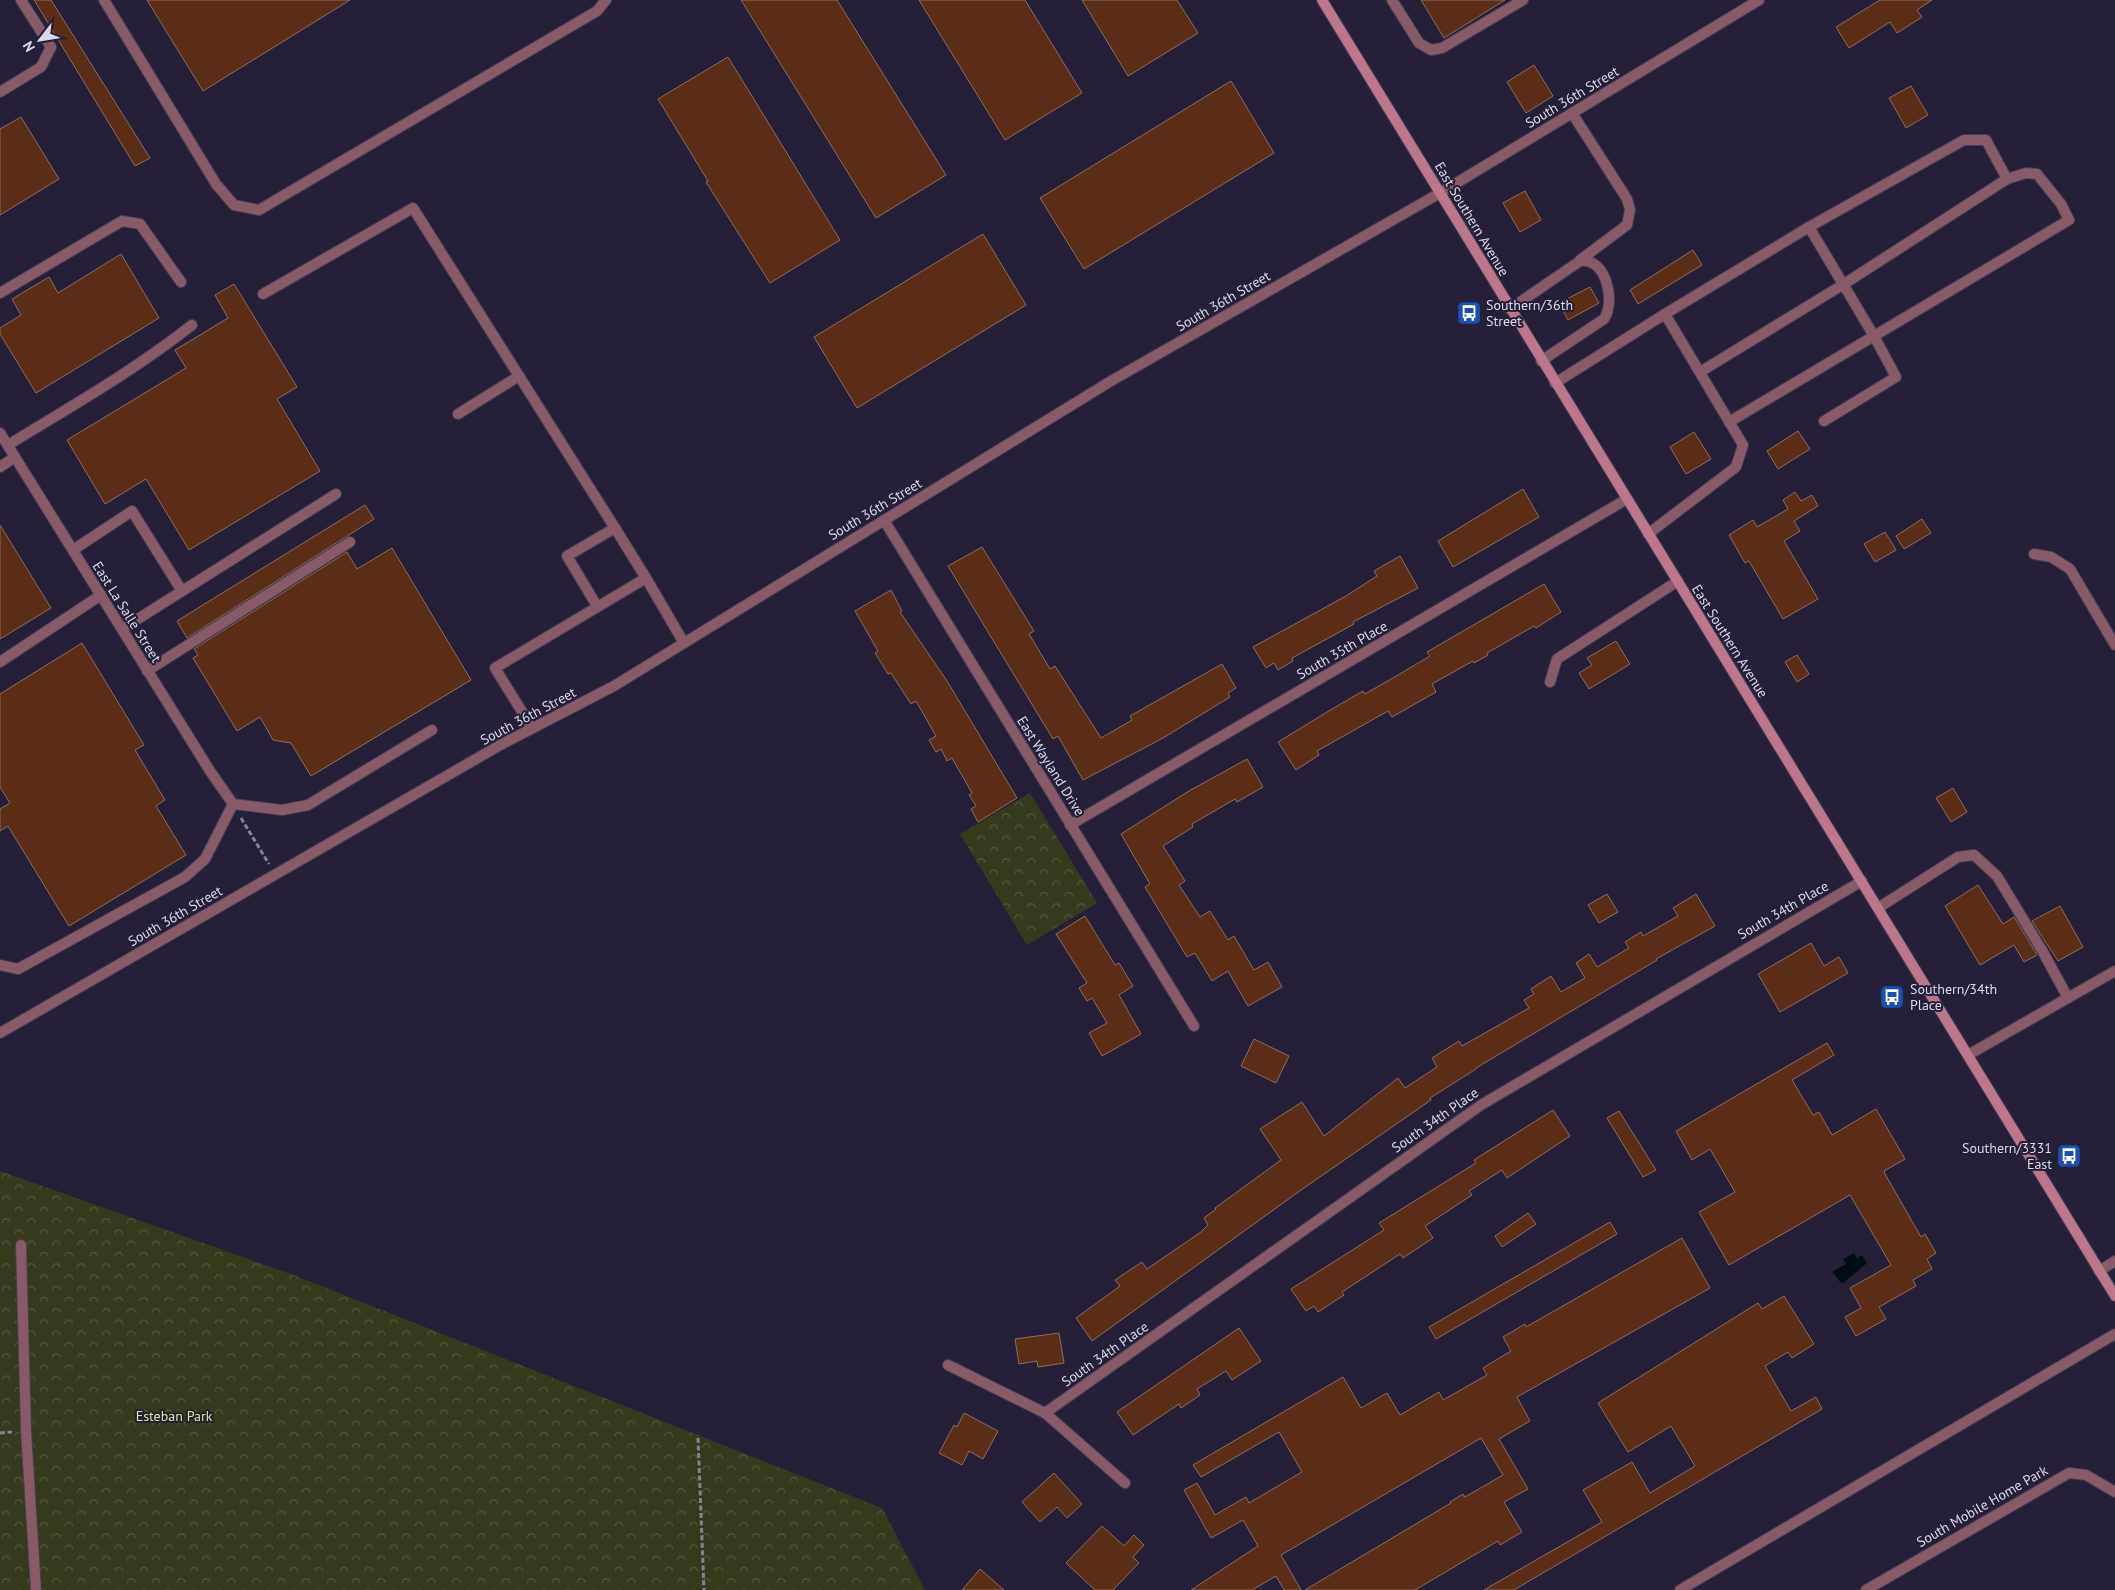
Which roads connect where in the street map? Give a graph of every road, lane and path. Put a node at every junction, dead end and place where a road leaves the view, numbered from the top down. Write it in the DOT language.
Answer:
graph roads {
  1 [pos="21,0"];
  2 [pos="104,0"];
  3 [pos="606,0"];
  4 [pos="1322,0"];
  5 [pos="1392,0"];
  6 [pos="1524,0"];
  7 [pos="1759,0"];
  8 [pos="0,92"];
  9 [pos="1572,112"];
  10 [pos="2007,179"];
  11 [pos="1440,193"];
  12 [pos="1809,227"];
  13 [pos="1580,261"];
  14 [pos="181,282"];
  15 [pos="1844,284"];
  16 [pos="0,293"];
  17 [pos="263,294"];
  18 [pos="1510,309"];
  19 [pos="1666,314"];
  20 [pos="192,325"];
  21 [pos="1874,336"];
  22 [pos="1541,361"];
  23 [pos="1700,372"];
  24 [pos="519,376"];
  25 [pos="1555,383"];
  26 [pos="458,414"];
  27 [pos="1824,421"];
  28 [pos="1729,422"];
  29 [pos="0,433"];
  30 [pos="8,446"];
  31 [pos="15,457"];
  32 [pos="0,467"];
  33 [pos="336,494"];
  34 [pos="1627,499"];
  35 [pos="884,520"];
  36 [pos="615,528"];
  37 [pos="1648,534"];
  38 [pos="350,542"];
  39 [pos="73,550"];
  40 [pos="2034,554"];
  41 [pos="646,578"];
  42 [pos="1678,581"];
  43 [pos="182,591"];
  44 [pos="101,595"];
  45 [pos="597,606"];
  46 [pos="122,629"];
  47 [pos="684,643"];
  48 [pos="2115,645"];
  49 [pos="0,662"];
  50 [pos="147,671"];
  51 [pos="1550,682"];
  52 [pos="532,728"];
  53 [pos="432,730"];
  54 [pos="233,804"];
  55 [pos="1070,825"];
  56 [pos="271,866"];
  57 [pos="1862,881"];
  58 [pos="1878,908"];
  59 [pos="0,965"];
  60 [pos="2115,971"];
  61 [pos="2068,998"];
  62 [pos="1194,1026"];
  63 [pos="0,1033"];
  64 [pos="1968,1055"];
  65 [pos="21,1246"];
  66 [pos="2115,1261"];
  67 [pos="2100,1271"];
  68 [pos="2115,1296"];
  69 [pos="2115,1334"];
  70 [pos="948,1365"];
  71 [pos="1044,1413"];
  72 [pos="698,1438"];
  73 [pos="1124,1483"];
  74 [pos="2115,1492"];
  75 [pos="36,1590"];
  76 [pos="704,1590"];
  77 [pos="1680,1590"];
  78 [pos="1866,1590"];
  1 -- 8 [label="street"];
  2 -- 3 [label="street"];
  4 -- 11 [label="main road, East Southern Avenue"];
  5 -- 6 [label="street"];
  7 -- 9 [label="street, South 36th Street"];
  9 -- 11 [label="street, South 36th Street"];
  9 -- 13 [label="street"];
  10 -- 12 [label="street"];
  10 -- 15 [label="street"];
  10 -- 21 [label="street"];
  11 -- 18 [label="main road, East Southern Avenue"];
  11 -- 35 [label="street, South 36th Street"];
  12 -- 15 [label="street"];
  12 -- 19 [label="street"];
  13 -- 18 [label="street"];
  13 -- 22 [label="street"];
  14 -- 16 [label="street"];
  15 -- 21 [label="street"];
  15 -- 23 [label="street"];
  17 -- 24 [label="street"];
  18 -- 22 [label="main road, East Southern Avenue"];
  19 -- 23 [label="street"];
  19 -- 25 [label="street"];
  20 -- 30 [label="street"];
  21 -- 27 [label="street"];
  21 -- 28 [label="street"];
  22 -- 25 [label="main road, East Southern Avenue"];
  23 -- 28 [label="street"];
  24 -- 26 [label="street"];
  24 -- 36 [label="street"];
  25 -- 34 [label="main road, East Southern Avenue"];
  28 -- 37 [label="street"];
  29 -- 30 [label="street, East La Salle Street"];
  30 -- 31 [label="street, East La Salle Street"];
  31 -- 32 [label="street"];
  31 -- 39 [label="street, East La Salle Street"];
  33 -- 43 [label="street"];
  34 -- 37 [label="main road, East Southern Avenue"];
  34 -- 55 [label="street, South 35th Place"];
  35 -- 47 [label="street, South 36th Street"];
  35 -- 55 [label="street, East Wayland Drive"];
  36 -- 41 [label="street"];
  36 -- 45 [label="street"];
  37 -- 42 [label="main road, East Southern Avenue"];
  38 -- 50 [label="street"];
  39 -- 43 [label="street"];
  39 -- 44 [label="street, East La Salle Street"];
  40 -- 48 [label="street"];
  41 -- 45 [label="street"];
  41 -- 47 [label="street"];
  42 -- 51 [label="street"];
  42 -- 57 [label="main road, East Southern Avenue"];
  43 -- 46 [label="street"];
  44 -- 46 [label="street, East La Salle Street"];
  44 -- 49 [label="street"];
  45 -- 52 [label="street"];
  46 -- 50 [label="street, East La Salle Street"];
  47 -- 52 [label="street, South 36th Street"];
  50 -- 54 [label="street, East La Salle Street"];
  52 -- 63 [label="street, South 36th Street"];
  53 -- 54 [label="street"];
  54 -- 56 [label="path"];
  54 -- 59 [label="street"];
  55 -- 62 [label="street, East Wayland Drive"];
  57 -- 58 [label="main road, East Southern Avenue"];
  57 -- 71 [label="street, South 34th Place"];
  58 -- 61 [label="street"];
  58 -- 64 [label="main road, East Southern Avenue"];
  60 -- 61 [label="street"];
  61 -- 64 [label="street"];
  64 -- 67 [label="main road, East Southern Avenue"];
  65 -- 75 [label="street"];
  66 -- 67 [label="street"];
  67 -- 68 [label="main road, East Southern Avenue"];
  69 -- 77 [label="street"];
  70 -- 71 [label="street"];
  71 -- 73 [label="street"];
  72 -- 76 [label="path"];
  74 -- 78 [label="street, South Mobile Home Park"];
}
